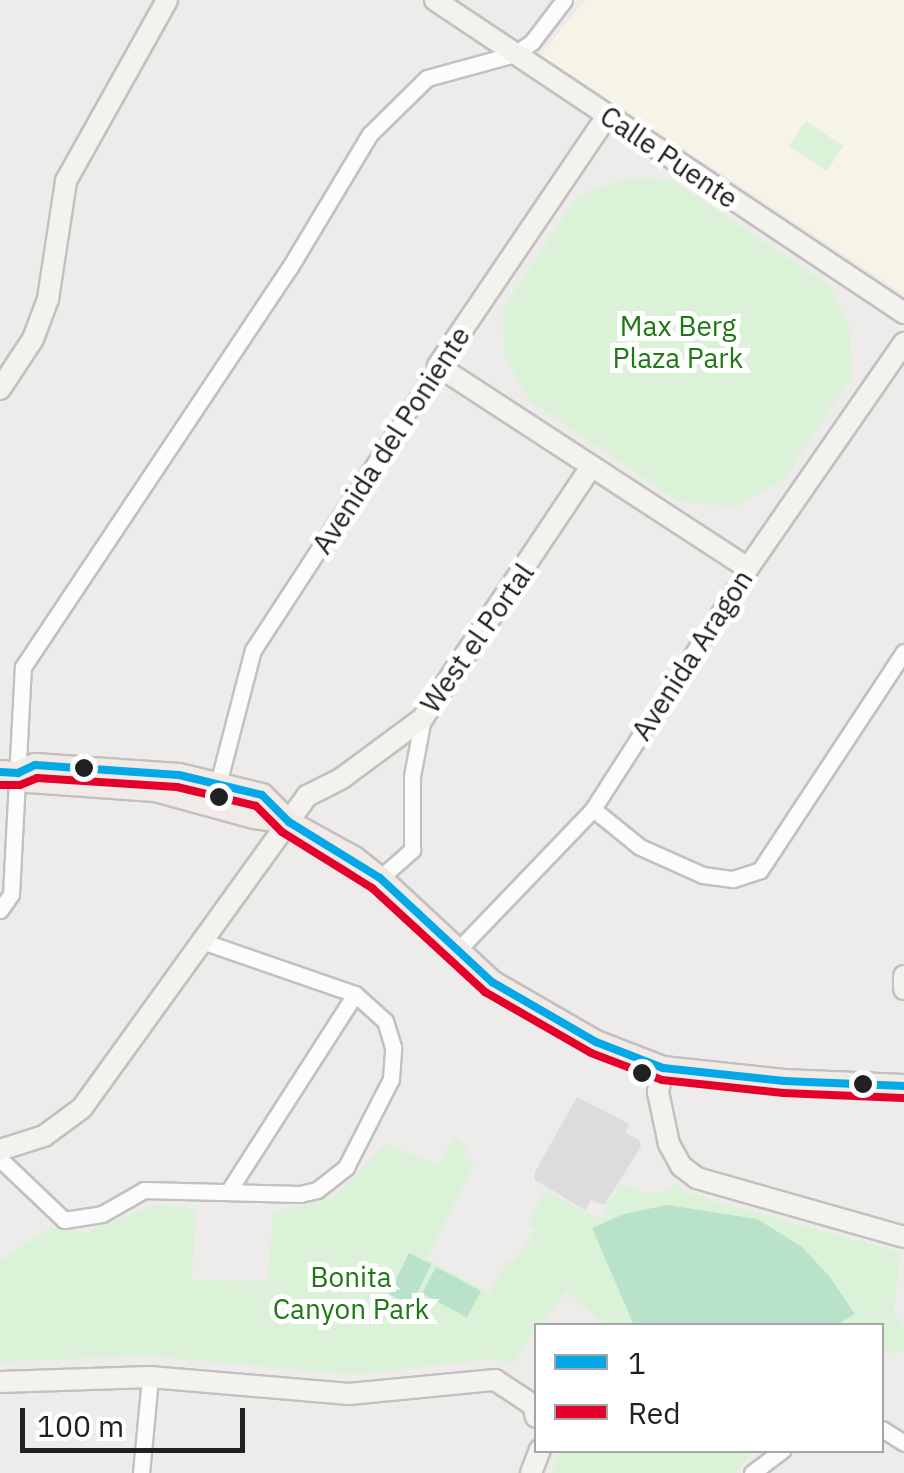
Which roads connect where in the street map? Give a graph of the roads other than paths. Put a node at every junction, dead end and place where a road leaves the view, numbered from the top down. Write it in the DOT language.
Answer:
graph roads {
  1 [pos="166,0"];
  2 [pos="434,0"];
  3 [pos="564,0"];
  4 [pos="515,54"];
  5 [pos="607,116"];
  6 [pos="904,313"];
  7 [pos="904,343"];
  8 [pos="438,366"];
  9 [pos="0,389"];
  10 [pos="592,466"];
  11 [pos="748,568"];
  12 [pos="904,652"];
  13 [pos="424,718"];
  14 [pos="9,772"];
  15 [pos="218,784"];
  16 [pos="593,808"];
  17 [pos="289,822"];
  18 [pos="380,878"];
  19 [pos="0,910"];
  20 [pos="205,942"];
  21 [pos="458,950"];
  22 [pos="904,976"];
  23 [pos="904,989"];
  24 [pos="355,994"];
  25 [pos="663,1068"];
  26 [pos="904,1086"];
  27 [pos="0,1150"];
  28 [pos="0,1159"];
  29 [pos="228,1192"];
  30 [pos="904,1237"];
  31 [pos="150,1377"];
  32 [pos="0,1382"];
  33 [pos="534,1405"];
  34 [pos="778,1453"];
  35 [pos="141,1473"];
  36 [pos="752,1473"];
  1 -- 9 [label="street"];
  2 -- 4 [label="street, Calle Puente"];
  3 -- 4 [label="street"];
  4 -- 5 [label="street, Calle Puente"];
  4 -- 14 [label="street"];
  5 -- 6 [label="street, Calle Puente"];
  5 -- 8 [label="street, Avenida del Poniente"];
  7 -- 11 [label="street, Avenida Aragon"];
  8 -- 10 [label="street"];
  8 -- 15 [label="street, Avenida del Poniente"];
  10 -- 11 [label="street"];
  10 -- 13 [label="street, West el Portal"];
  11 -- 16 [label="street, Avenida Aragon"];
  12 -- 16 [label="street"];
  13 -- 17 [label="street, West el Portal"];
  13 -- 18 [label="street"];
  14 -- 15 [label="main road"];
  14 -- 17 [label="main road"];
  14 -- 19 [label="street"];
  15 -- 17 [label="main road"];
  16 -- 21 [label="street, Avenida Aragon"];
  17 -- 18 [label="main road"];
  17 -- 20 [label="street, West el Portal"];
  18 -- 21 [label="main road"];
  20 -- 24 [label="street"];
  20 -- 27 [label="street, West el Portal"];
  21 -- 25 [label="main road"];
  22 -- 23 [label="street"];
  24 -- 29 [label="street"];
  24 -- 29 [label="street"];
  25 -- 26 [label="main road"];
  25 -- 30 [label="street"];
  28 -- 29 [label="street"];
  31 -- 32 [label="street"];
  31 -- 33 [label="street"];
  31 -- 35 [label="street"];
  34 -- 36 [label="street"];
}
